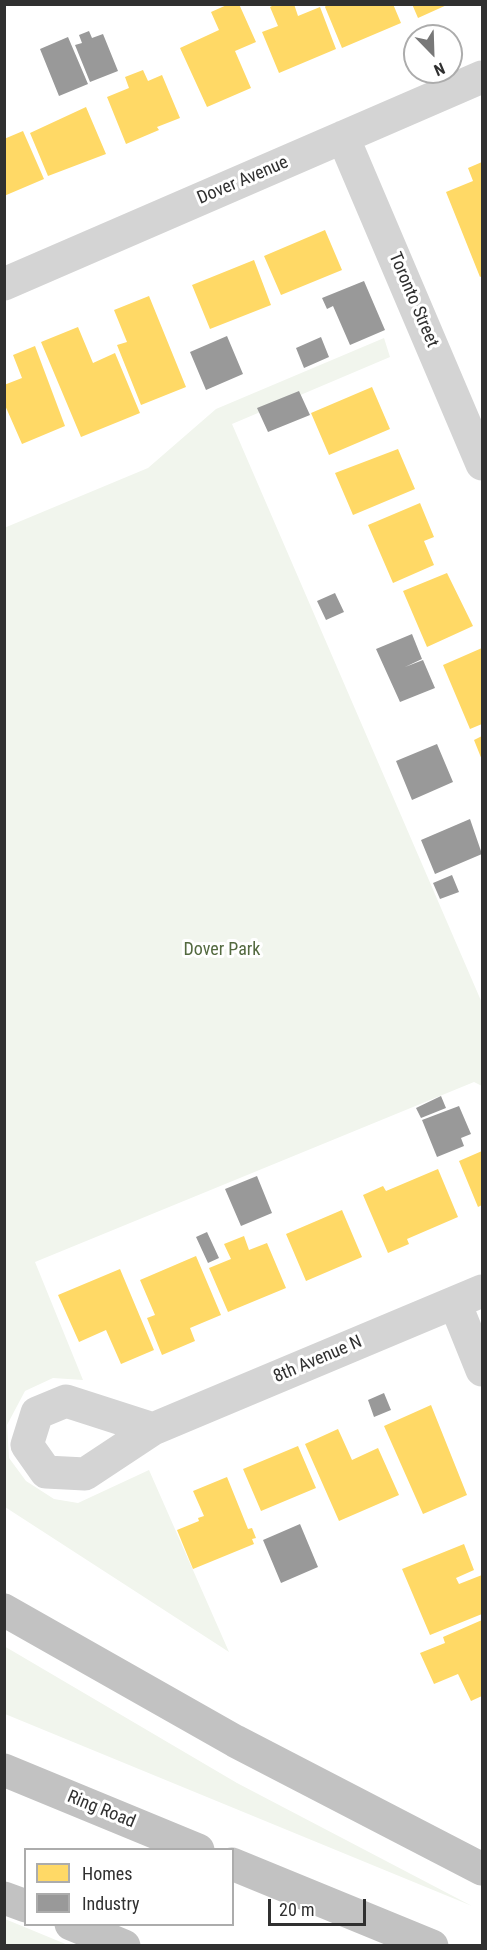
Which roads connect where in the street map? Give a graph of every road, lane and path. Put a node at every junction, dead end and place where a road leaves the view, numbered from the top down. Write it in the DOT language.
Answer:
graph roads {
  1 [pos="483,77"];
  2 [pos="343,137"];
  3 [pos="4,284"];
  4 [pos="483,464"];
  5 [pos="469,1297"];
  6 [pos="483,1370"];
  7 [pos="153,1429"];
  8 [pos="4,1610"];
  9 [pos="4,1770"];
  10 [pos="193,1848"];
  11 [pos="234,1865"];
  12 [pos="483,1869"];
  13 [pos="4,1898"];
  14 [pos="24,1905"];
  15 [pos="76,1926"];
  16 [pos="124,1946"];
  17 [pos="432,1946"];
  1 -- 2 [label="street, Dover Avenue"];
  2 -- 3 [label="street, Dover Avenue"];
  2 -- 4 [label="street, Toronto Street"];
  5 -- 6 [label="street"];
  5 -- 7 [label="street, 8th Avenue N"];
  8 -- 12 [label="highway"];
  9 -- 10 [label="highway, Ring Road"];
  11 -- 17 [label="highway"];
  13 -- 14 [label="highway"];
  15 -- 16 [label="highway"];
}
